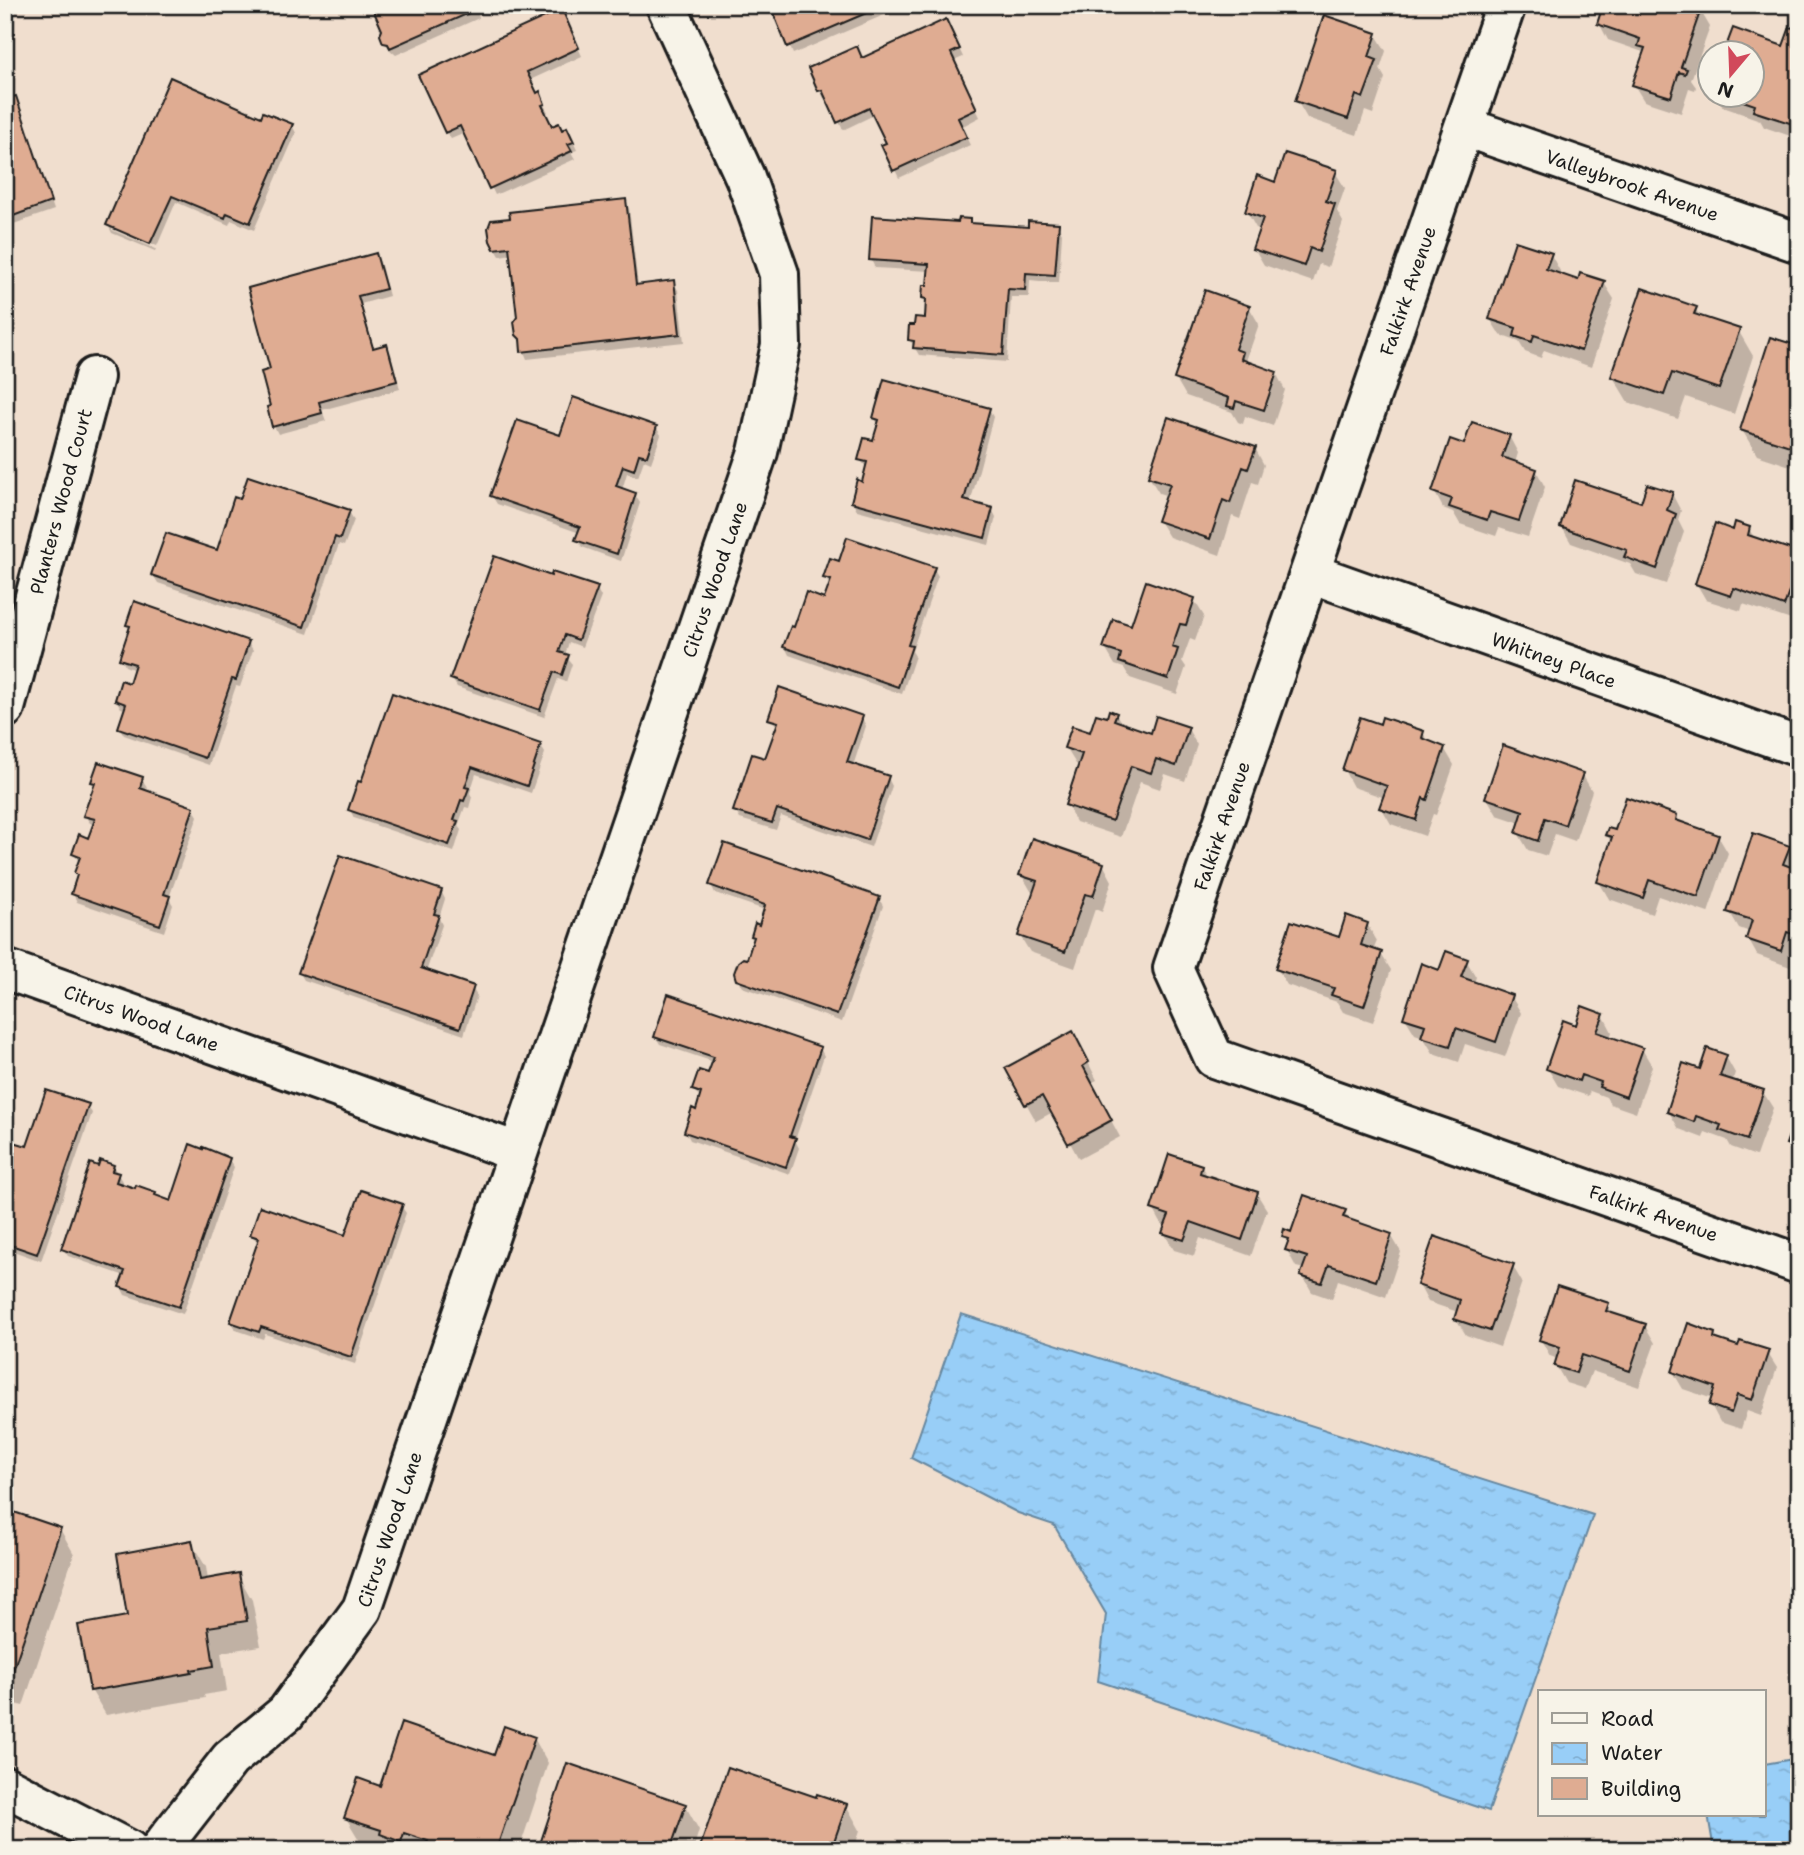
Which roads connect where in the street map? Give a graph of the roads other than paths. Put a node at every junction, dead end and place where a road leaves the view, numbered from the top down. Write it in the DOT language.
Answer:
graph roads {
  1 [pos="666,5"];
  2 [pos="1506,5"];
  3 [pos="1465,127"];
  4 [pos="1799,243"];
  5 [pos="94,377"];
  6 [pos="1310,573"];
  7 [pos="5,708"];
  8 [pos="1799,747"];
  9 [pos="5,969"];
  10 [pos="517,1152"];
  11 [pos="1799,1264"];
  12 [pos="5,1786"];
  13 [pos="129,1850"];
  14 [pos="159,1850"];
  1 -- 10 [label="street, Citrus Wood Lane"];
  2 -- 3 [label="street, Falkirk Avenue"];
  3 -- 4 [label="street, Valleybrook Avenue"];
  3 -- 6 [label="street, Falkirk Avenue"];
  5 -- 7 [label="street, Planters Wood Court"];
  6 -- 8 [label="street, Whitney Place"];
  6 -- 11 [label="street, Falkirk Avenue"];
  9 -- 10 [label="street, Citrus Wood Lane"];
  10 -- 14 [label="street, Citrus Wood Lane"];
  12 -- 13 [label="street"];
}
